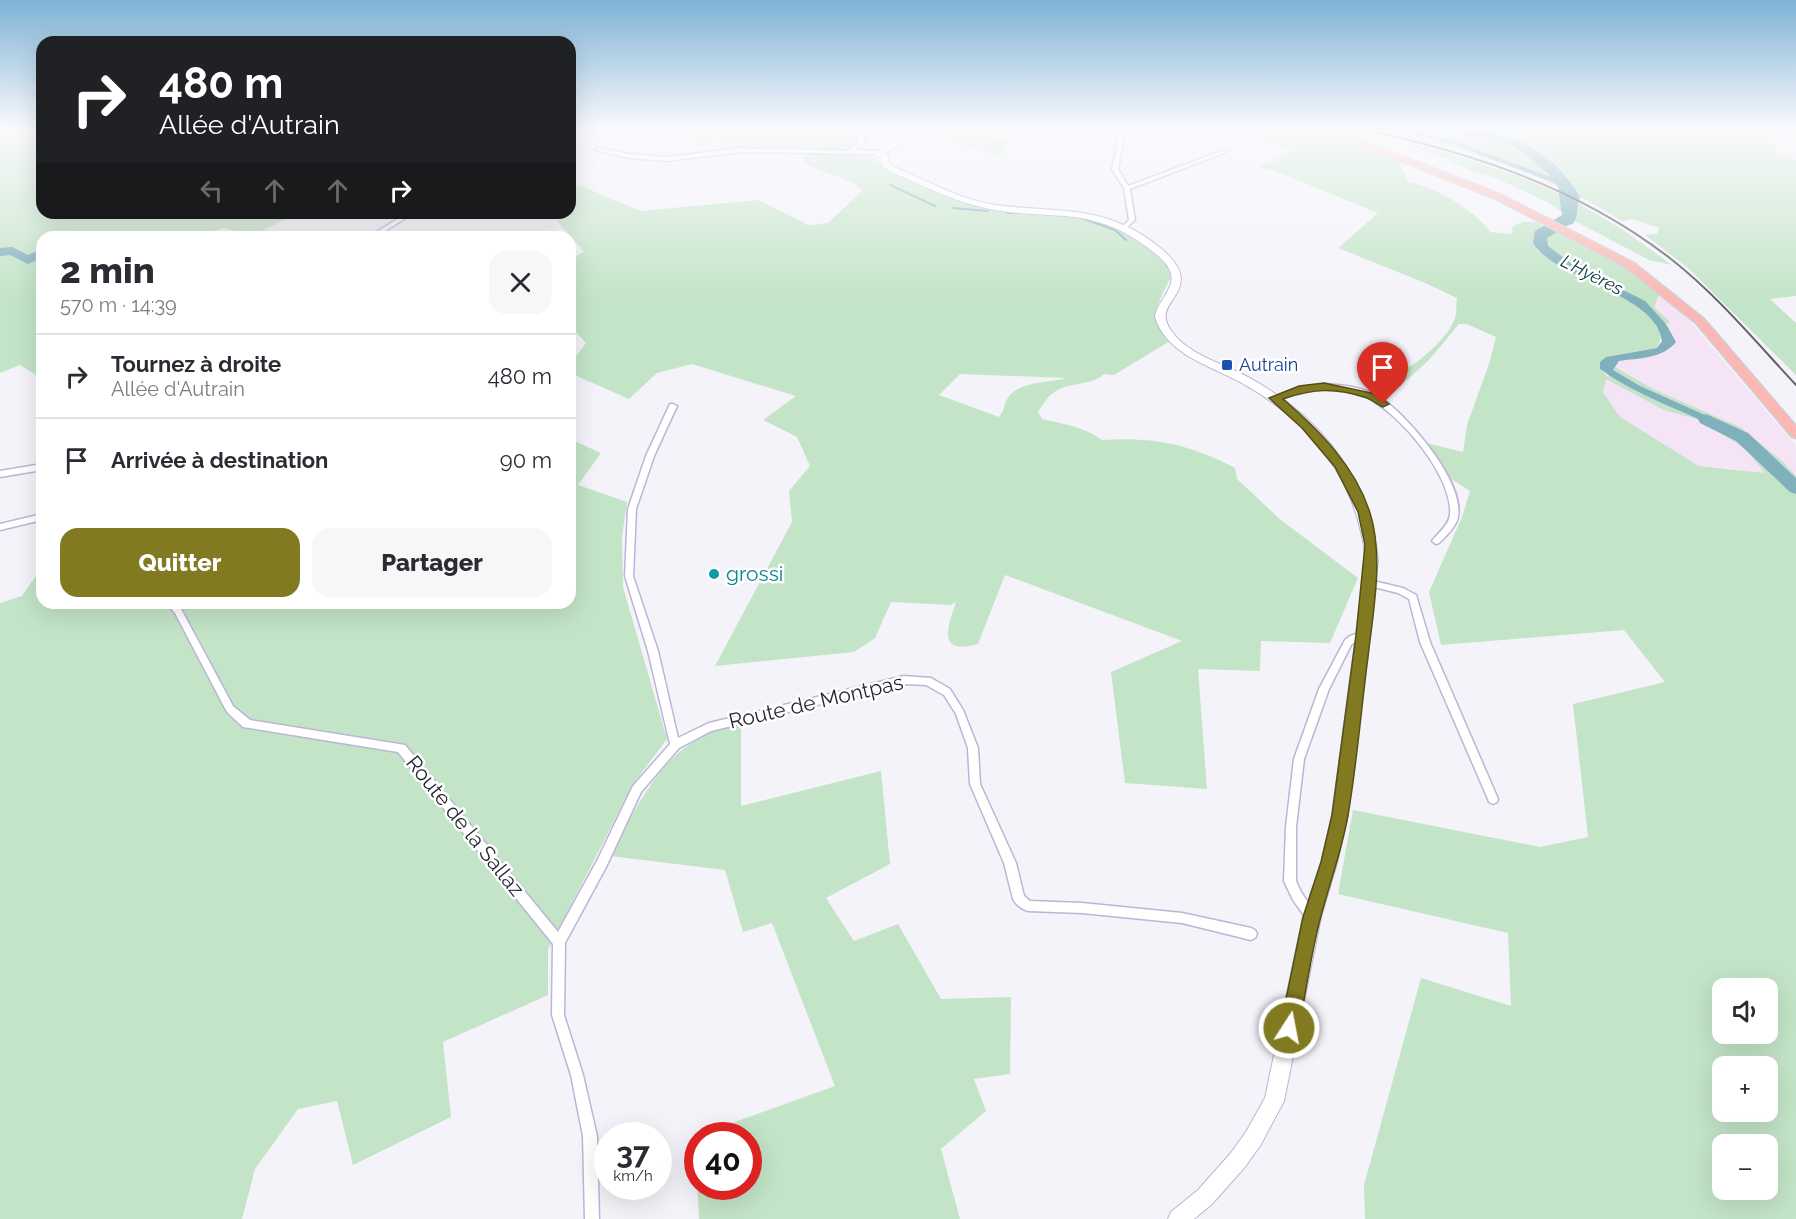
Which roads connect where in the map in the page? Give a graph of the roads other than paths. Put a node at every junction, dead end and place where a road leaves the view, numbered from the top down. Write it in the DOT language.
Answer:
graph roads {
  1 [pos="933,186"];
  2 [pos="1133,186"];
  3 [pos="1470,186"];
  4 [pos="1127,188"];
  5 [pos="401,219"];
  6 [pos="1124,228"];
  7 [pos="382,231"];
  8 [pos="1275,398"];
  9 [pos="673,406"];
  10 [pos="1796,434"];
  11 [pos="36,468"];
  12 [pos="0,474"];
  13 [pos="36,518"];
  14 [pos="0,527"];
  15 [pos="1436,541"];
  16 [pos="1369,583"];
  17 [pos="176,609"];
  18 [pos="1363,635"];
  19 [pos="675,745"];
  20 [pos="1493,799"];
  21 [pos="1312,917"];
  22 [pos="1251,934"];
  23 [pos="559,942"];
  24 [pos="592,1219"];
  25 [pos="1178,1219"];
  1 -- 6 [label="street"];
  2 -- 4 [label="street"];
  3 -- 10 [label="main road"];
  4 -- 6 [label="street"];
  5 -- 7 [label="street"];
  6 -- 8 [label="street"];
  8 -- 15 [label="street"];
  8 -- 16 [label="street"];
  9 -- 19 [label="street"];
  11 -- 12 [label="street"];
  13 -- 14 [label="street"];
  16 -- 18 [label="street"];
  16 -- 20 [label="street"];
  17 -- 23 [label="street, Route de la Sallaz"];
  18 -- 21 [label="street"];
  18 -- 21 [label="street"];
  19 -- 22 [label="street, Route de Montpas"];
  19 -- 23 [label="street, Route de Montpas"];
  21 -- 25 [label="street"];
  23 -- 24 [label="street"];
}
